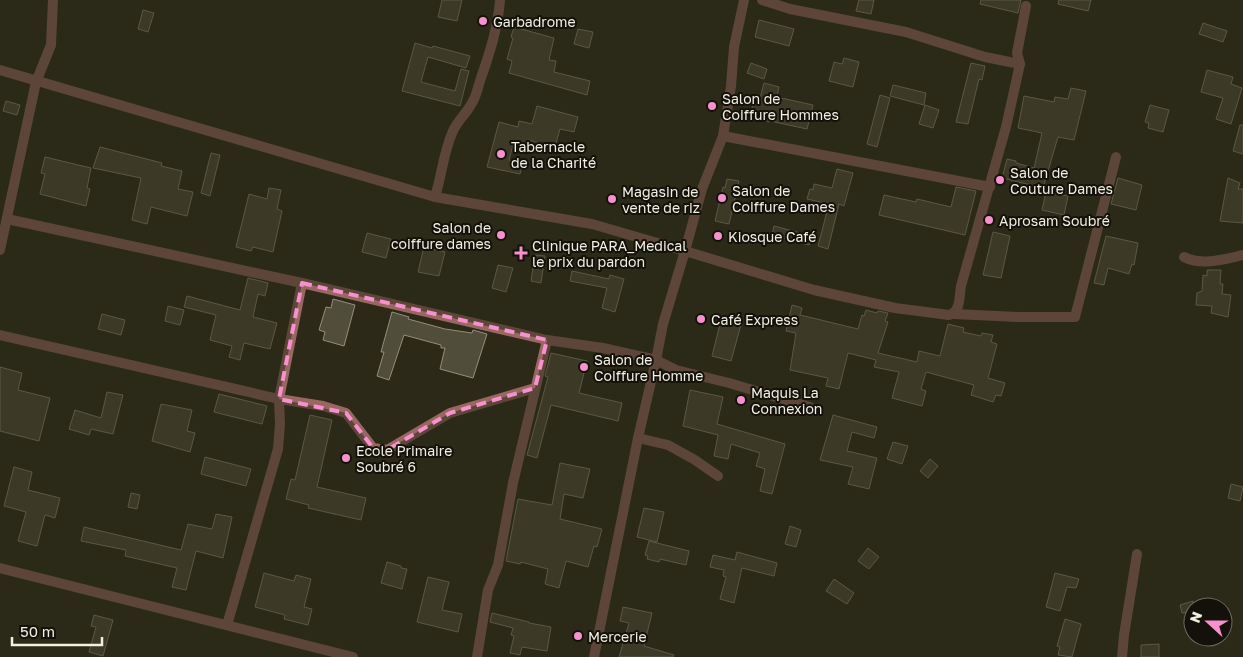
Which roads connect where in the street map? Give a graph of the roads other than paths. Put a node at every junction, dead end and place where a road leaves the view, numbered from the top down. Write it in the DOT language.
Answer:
graph roads {
  1 [pos="53,0"];
  2 [pos="500,0"];
  3 [pos="744,0"];
  4 [pos="762,0"];
  5 [pos="1026,6"];
  6 [pos="1020,64"];
  7 [pos="0,70"];
  8 [pos="36,82"];
  9 [pos="723,136"];
  10 [pos="1116,157"];
  11 [pos="990,187"];
  12 [pos="435,197"];
  13 [pos="7,219"];
  14 [pos="0,250"];
  15 [pos="684,251"];
  16 [pos="1243,255"];
  17 [pos="1184,257"];
  18 [pos="302,283"];
  19 [pos="954,314"];
  20 [pos="0,334"];
  21 [pos="547,340"];
  22 [pos="656,360"];
  23 [pos="535,388"];
  24 [pos="279,399"];
  25 [pos="810,407"];
  26 [pos="638,438"];
  27 [pos="718,476"];
  28 [pos="1137,554"];
  29 [pos="0,568"];
  30 [pos="227,624"];
  31 [pos="353,657"];
  32 [pos="477,657"];
  33 [pos="594,657"];
  34 [pos="1122,657"];
  1 -- 8 [label="street"];
  2 -- 12 [label="street"];
  3 -- 9 [label="street"];
  4 -- 6 [label="street"];
  5 -- 6 [label="street"];
  6 -- 11 [label="street"];
  7 -- 8 [label="street"];
  8 -- 12 [label="street"];
  8 -- 13 [label="street"];
  9 -- 11 [label="street"];
  9 -- 15 [label="street"];
  10 -- 19 [label="street"];
  11 -- 19 [label="street"];
  12 -- 15 [label="street"];
  13 -- 14 [label="street"];
  13 -- 18 [label="street"];
  15 -- 19 [label="street"];
  15 -- 22 [label="street"];
  16 -- 17 [label="street"];
  18 -- 21 [label="street"];
  18 -- 24 [label="street"];
  20 -- 24 [label="street"];
  21 -- 22 [label="street"];
  21 -- 23 [label="street"];
  22 -- 25 [label="street"];
  22 -- 26 [label="street"];
  23 -- 24 [label="street"];
  23 -- 32 [label="street"];
  24 -- 30 [label="street"];
  26 -- 27 [label="street"];
  26 -- 33 [label="street"];
  28 -- 34 [label="street"];
  29 -- 30 [label="street"];
  30 -- 31 [label="street"];
}
